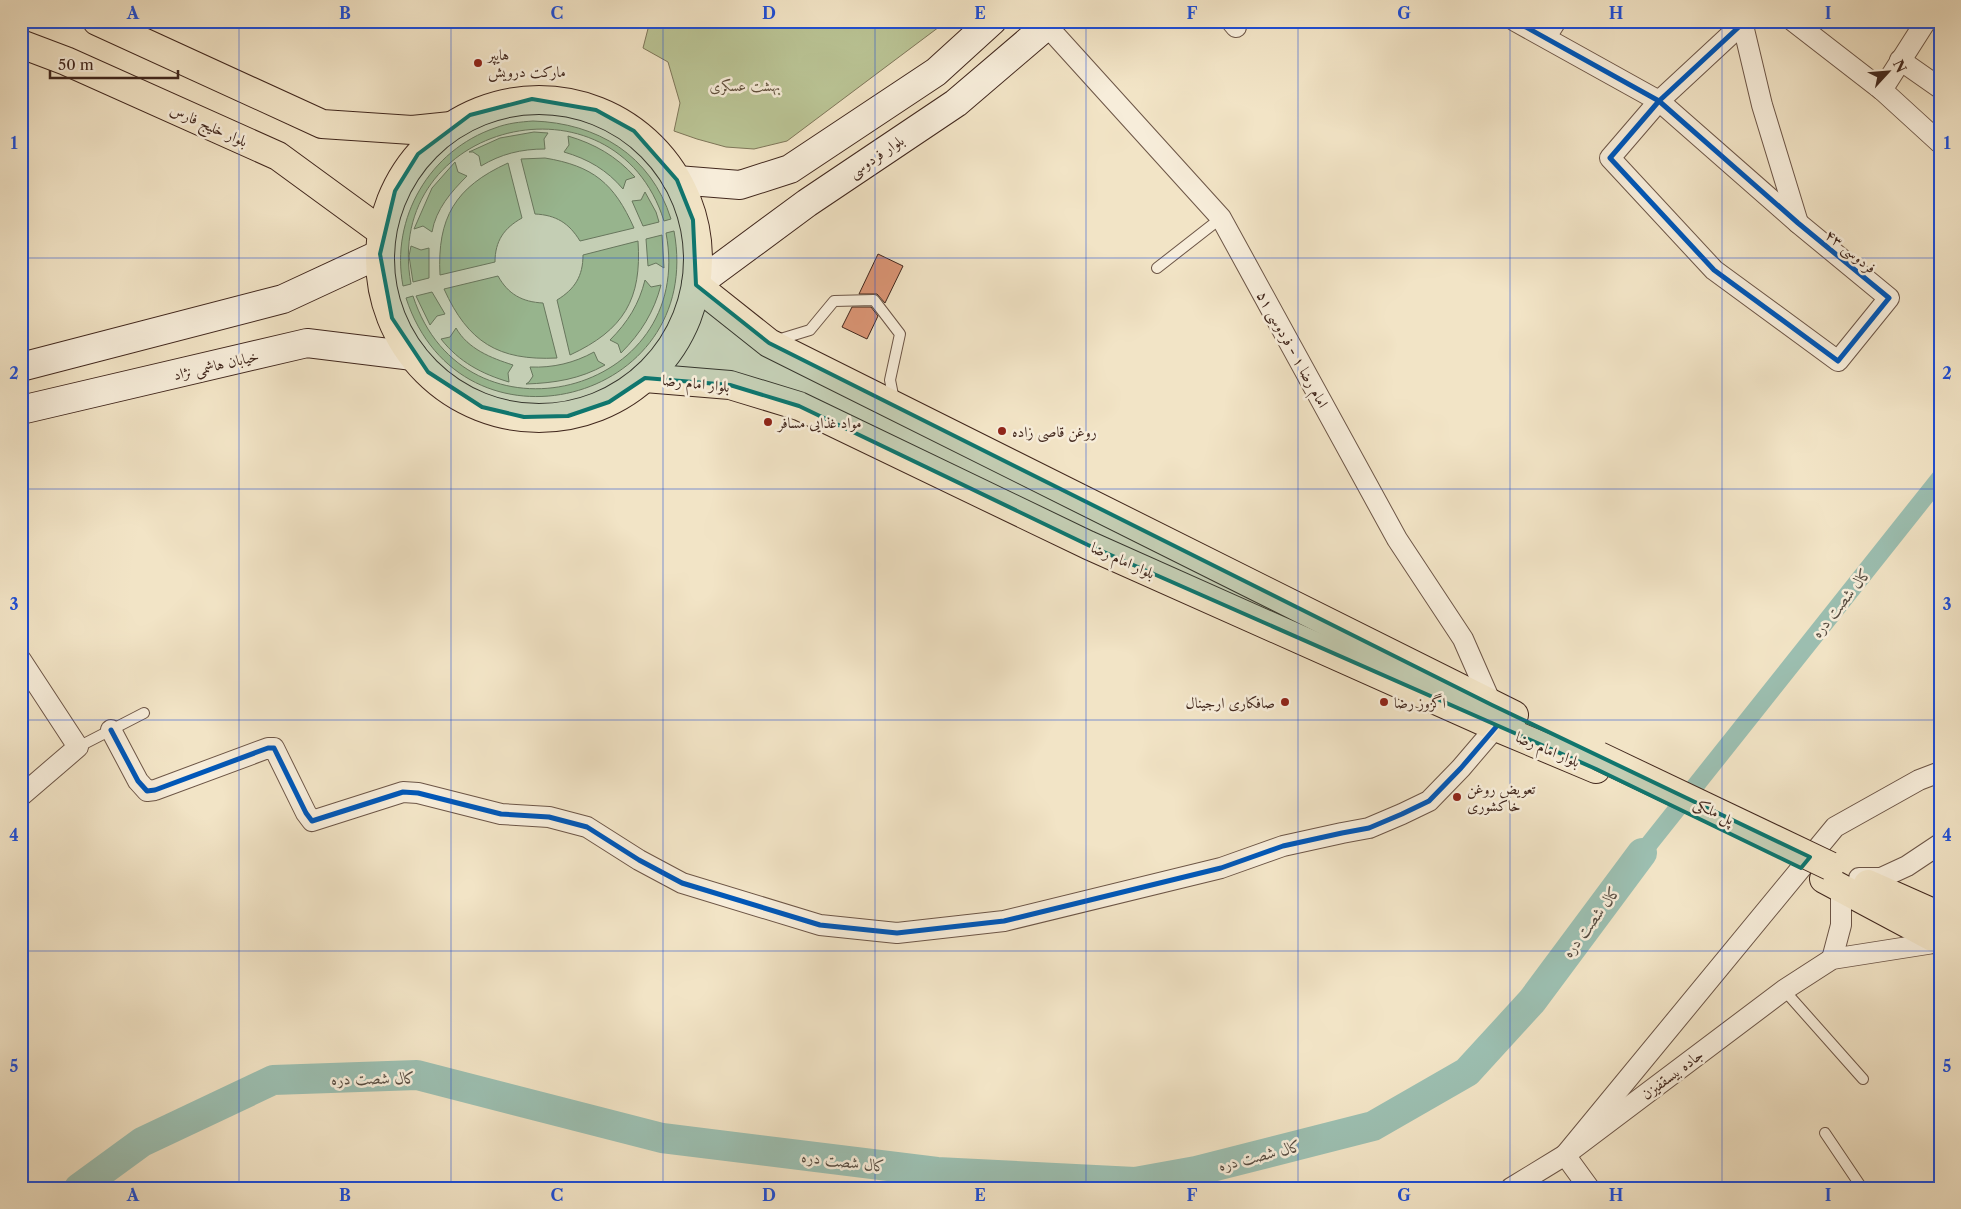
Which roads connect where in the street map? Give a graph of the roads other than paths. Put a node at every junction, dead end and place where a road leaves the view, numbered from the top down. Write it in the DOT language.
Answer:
graph roads {
  1 [pos="97,21"];
  2 [pos="992,21"];
  3 [pos="1515,21"];
  4 [pos="1793,21"];
  5 [pos="1926,21"];
  6 [pos="1742,23"];
  7 [pos="1049,24"];
  8 [pos="1551,29"];
  9 [pos="21,44"];
  10 [pos="1900,60"];
  11 [pos="1940,88"];
  12 [pos="1882,90"];
  13 [pos="1659,101"];
  14 [pos="451,126"];
  15 [pos="1940,144"];
  16 [pos="677,180"];
  17 [pos="1221,218"];
  18 [pos="1798,223"];
  19 [pos="381,243"];
  20 [pos="1157,268"];
  21 [pos="696,285"];
  22 [pos="770,343"];
  23 [pos="413,356"];
  24 [pos="21,367"];
  25 [pos="645,378"];
  26 [pos="895,406"];
  27 [pos="21,410"];
  28 [pos="1104,511"];
  29 [pos="1088,545"];
  30 [pos="21,660"];
  31 [pos="144,713"];
  32 [pos="1494,716"];
  33 [pos="111,730"];
  34 [pos="78,747"];
  35 [pos="1597,763"];
  36 [pos="1940,772"];
  37 [pos="21,796"];
  38 [pos="1940,844"];
  39 [pos="1838,878"];
  40 [pos="1940,916"];
  41 [pos="1940,941"];
  42 [pos="1832,959"];
  43 [pos="1784,990"];
  44 [pos="1864,1079"];
  45 [pos="1825,1133"];
  46 [pos="1565,1155"];
  47 [pos="1524,1183"];
  48 [pos="1510,1188"];
  49 [pos="1589,1188"];
  50 [pos="1862,1188"];
  1 -- 14 [label="main road"];
  2 -- 16 [label="main road"];
  3 -- 8 [label="street, فردوسی ۴۳"];
  4 -- 12 [label="street"];
  5 -- 10 [label="street"];
  6 -- 13 [label="street"];
  6 -- 18 [label="street"];
  7 -- 17 [label="street, امام رضا ۱ - فردوسی ۵۱"];
  7 -- 21 [label="main road, بلوار فردوسی"];
  8 -- 13 [label="street, فردوسی ۴۳"];
  9 -- 19 [label="main road, بلوار خلیج فارس"];
  10 -- 11 [label="street"];
  10 -- 12 [label="street"];
  12 -- 15 [label="street"];
  13 -- 18 [label="street, فردوسی ۴۳"];
  13 -- 18 [label="street, فردوسی ۴۳"];
  14 -- 16 [label="main road"];
  14 -- 19 [label="main road"];
  16 -- 21 [label="main road"];
  17 -- 20 [label="lane"];
  17 -- 32 [label="street, امام رضا ۱ - فردوسی ۵۱"];
  19 -- 23 [label="main road"];
  19 -- 24 [label="main road"];
  21 -- 22 [label="main road, بلوار امام رضا"];
  21 -- 25 [label="main road"];
  22 -- 26 [label="main road, بلوار امام رضا"];
  22 -- 26 [label="lane"];
  23 -- 25 [label="main road"];
  23 -- 27 [label="main road, خیابان هاشمی نژاد"];
  25 -- 29 [label="main road, بلوار امام رضا"];
  26 -- 28 [label="main road, بلوار امام رضا"];
  28 -- 29 [label="main road"];
  28 -- 32 [label="main road, بلوار امام رضا"];
  29 -- 32 [label="main road, بلوار امام رضا"];
  30 -- 34 [label="street"];
  31 -- 33 [label="lane"];
  32 -- 33 [label="street"];
  32 -- 35 [label="main road, بلوار امام رضا"];
  33 -- 34 [label="lane"];
  34 -- 37 [label="street"];
  35 -- 39 [label="main road, پل ملکی, bridge"];
  36 -- 46 [label="street"];
  38 -- 39 [label="street"];
  39 -- 40 [label="main road"];
  39 -- 41 [label="main road"];
  39 -- 42 [label="street"];
  41 -- 42 [label="street"];
  42 -- 43 [label="street, جاده بیسقفیزن"];
  43 -- 44 [label="lane"];
  43 -- 46 [label="street, جاده بیسقفیزن"];
  45 -- 50 [label="lane"];
  46 -- 47 [label="street, جاده بیسقفیزن"];
  46 -- 49 [label="street"];
  47 -- 48 [label="street, جاده بیسقفیزن"];
}
